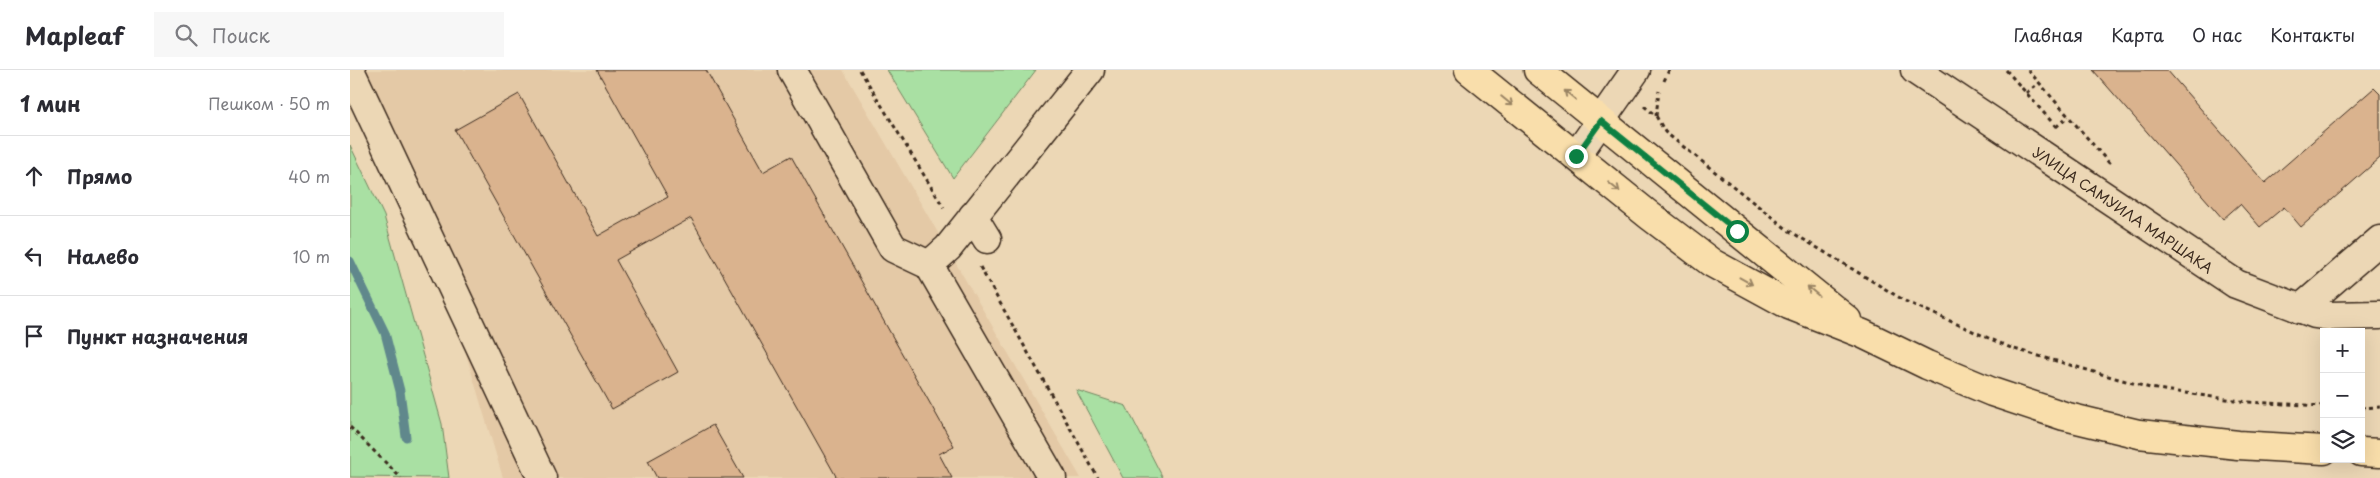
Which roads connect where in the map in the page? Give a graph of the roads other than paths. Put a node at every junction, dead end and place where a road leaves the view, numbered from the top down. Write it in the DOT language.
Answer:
graph roads {
  1 [pos="350,70"];
  2 [pos="792,70"];
  3 [pos="1090,70"];
  4 [pos="1469,70"];
  5 [pos="1538,70"];
  6 [pos="1915,70"];
  7 [pos="1629,80"];
  8 [pos="1601,121"];
  9 [pos="1576,156"];
  10 [pos="960,220"];
  11 [pos="987,239"];
  12 [pos="2380,240"];
  13 [pos="929,265"];
  14 [pos="2300,309"];
  15 [pos="2380,316"];
  16 [pos="1863,334"];
  17 [pos="2320,450"];
  18 [pos="2365,452"];
  19 [pos="2380,453"];
  20 [pos="542,478"];
  21 [pos="1052,478"];
  1 -- 20 [label="street"];
  2 -- 13 [label="street"];
  3 -- 10 [label="street"];
  4 -- 9 [label="main road, one-way"];
  8 -- 5 [label="main road, one-way"];
  6 -- 14 [label="street, УЛИЦА САМУИЛА МАРШАКА"];
  7 -- 8 [label="street"];
  8 -- 9 [label="street"];
  16 -- 8 [label="main road, one-way"];
  9 -- 16 [label="main road, one-way"];
  10 -- 11 [label="street"];
  10 -- 13 [label="street"];
  12 -- 14 [label="street"];
  13 -- 21 [label="street"];
  14 -- 15 [label="street, УЛИЦА САМУИЛА МАРШАКА"];
  16 -- 17 [label="main road"];
  18 -- 19 [label="main road"];
}
